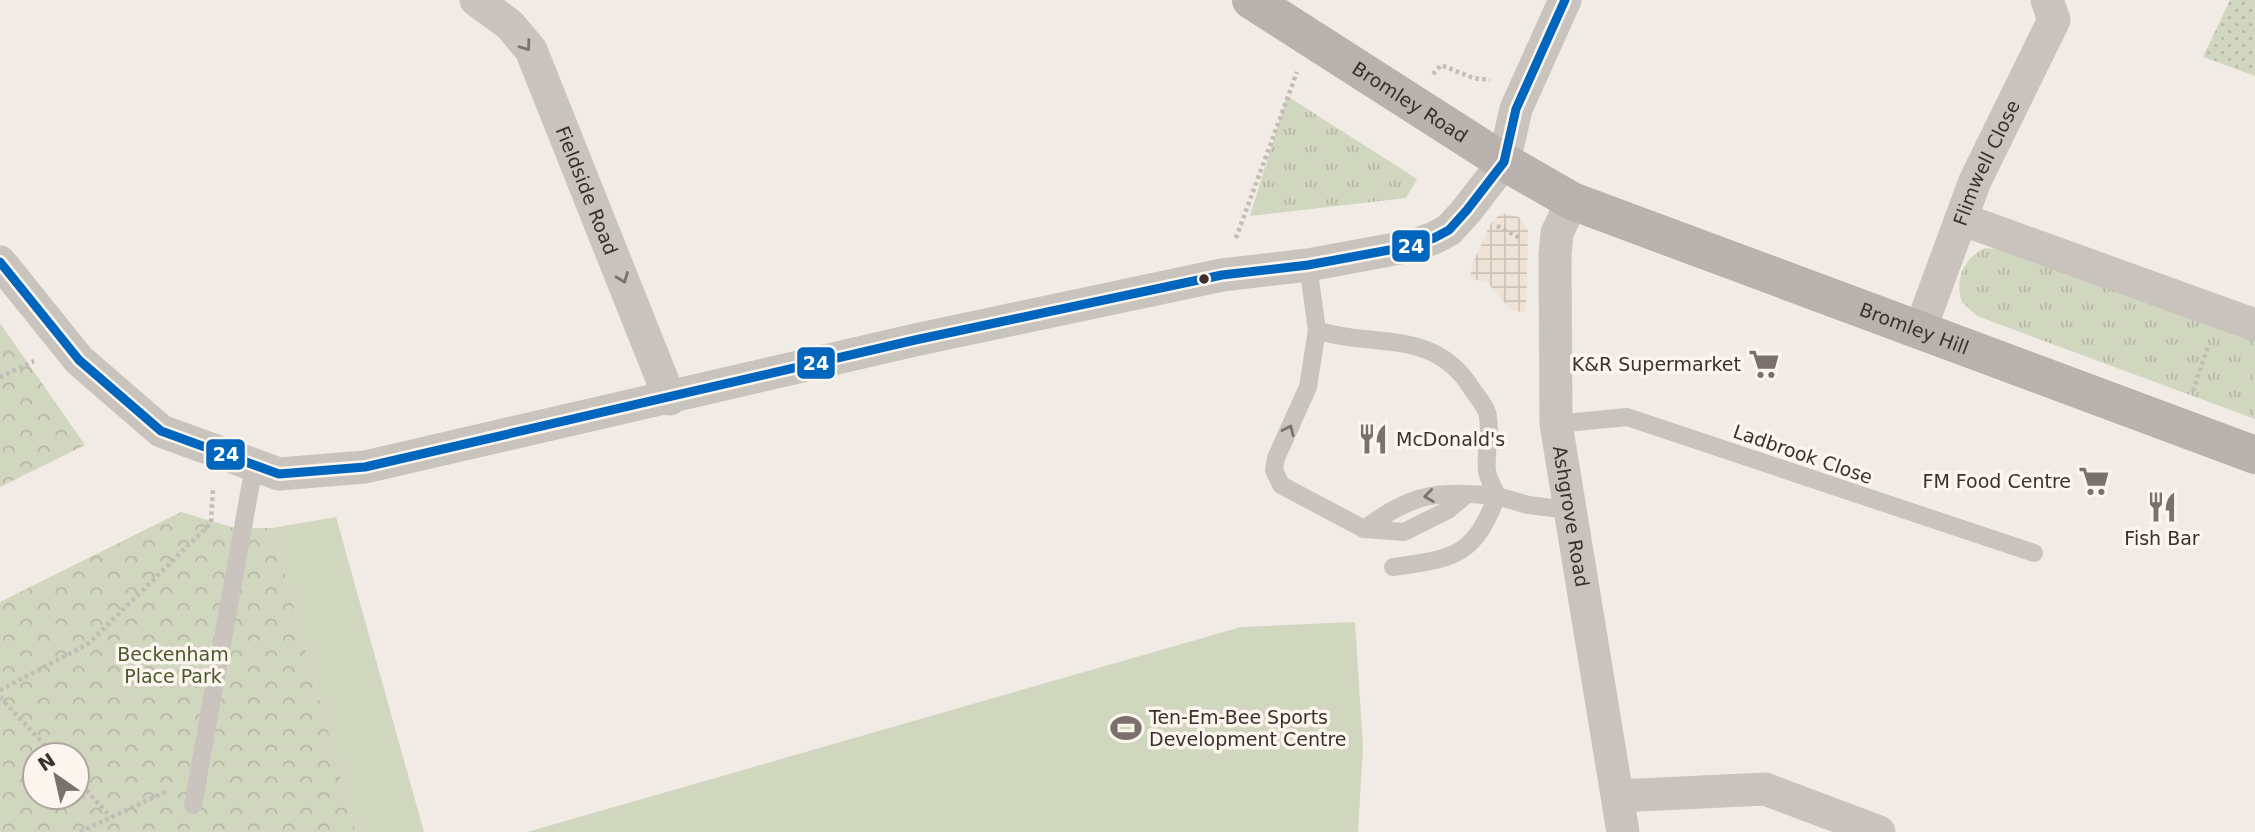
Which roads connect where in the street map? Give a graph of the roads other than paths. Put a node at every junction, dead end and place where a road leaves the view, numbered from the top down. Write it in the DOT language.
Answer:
graph roads {
  1 [pos="476,0"];
  2 [pos="1251,0"];
  3 [pos="1565,0"];
  4 [pos="2047,0"];
  5 [pos="1504,162"];
  6 [pos="1572,201"];
  7 [pos="1961,219"];
  8 [pos="0,262"];
  9 [pos="1308,265"];
  10 [pos="2255,325"];
  11 [pos="1317,330"];
  12 [pos="1920,330"];
  13 [pos="670,399"];
  14 [pos="1556,424"];
  15 [pos="2255,455"];
  16 [pos="254,466"];
  17 [pos="1467,494"];
  18 [pos="1497,496"];
  19 [pos="1569,510"];
  20 [pos="1364,529"];
  21 [pos="2034,553"];
  22 [pos="1393,567"];
  23 [pos="1618,796"];
  24 [pos="193,805"];
  25 [pos="1623,832"];
  26 [pos="1879,832"];
  1 -- 13 [label="street, Fieldside Road, one-way"];
  2 -- 5 [label="main road, Bromley Road"];
  3 -- 5 [label="street"];
  4 -- 7 [label="street, Flimwell Close"];
  5 -- 6 [label="main road, Bromley Road"];
  5 -- 9 [label="street"];
  6 -- 12 [label="main road, Bromley Hill"];
  6 -- 14 [label="street, Ashgrove Road"];
  7 -- 10 [label="street"];
  7 -- 12 [label="street, Flimwell Close"];
  8 -- 16 [label="street"];
  9 -- 11 [label="lane"];
  9 -- 13 [label="street"];
  11 -- 18 [label="lane"];
  20 -- 11 [label="lane, one-way"];
  12 -- 15 [label="main road, Bromley Hill"];
  13 -- 16 [label="street"];
  14 -- 19 [label="street, Ashgrove Road"];
  14 -- 21 [label="lane, Ladbrook Close"];
  16 -- 24 [label="lane"];
  17 -- 18 [label="lane"];
  17 -- 20 [label="lane, one-way"];
  17 -- 20 [label="lane"];
  18 -- 19 [label="lane"];
  18 -- 22 [label="lane"];
  19 -- 23 [label="street, Ashgrove Road"];
  23 -- 25 [label="street, Ashgrove Road"];
  23 -- 26 [label="street"];
}
